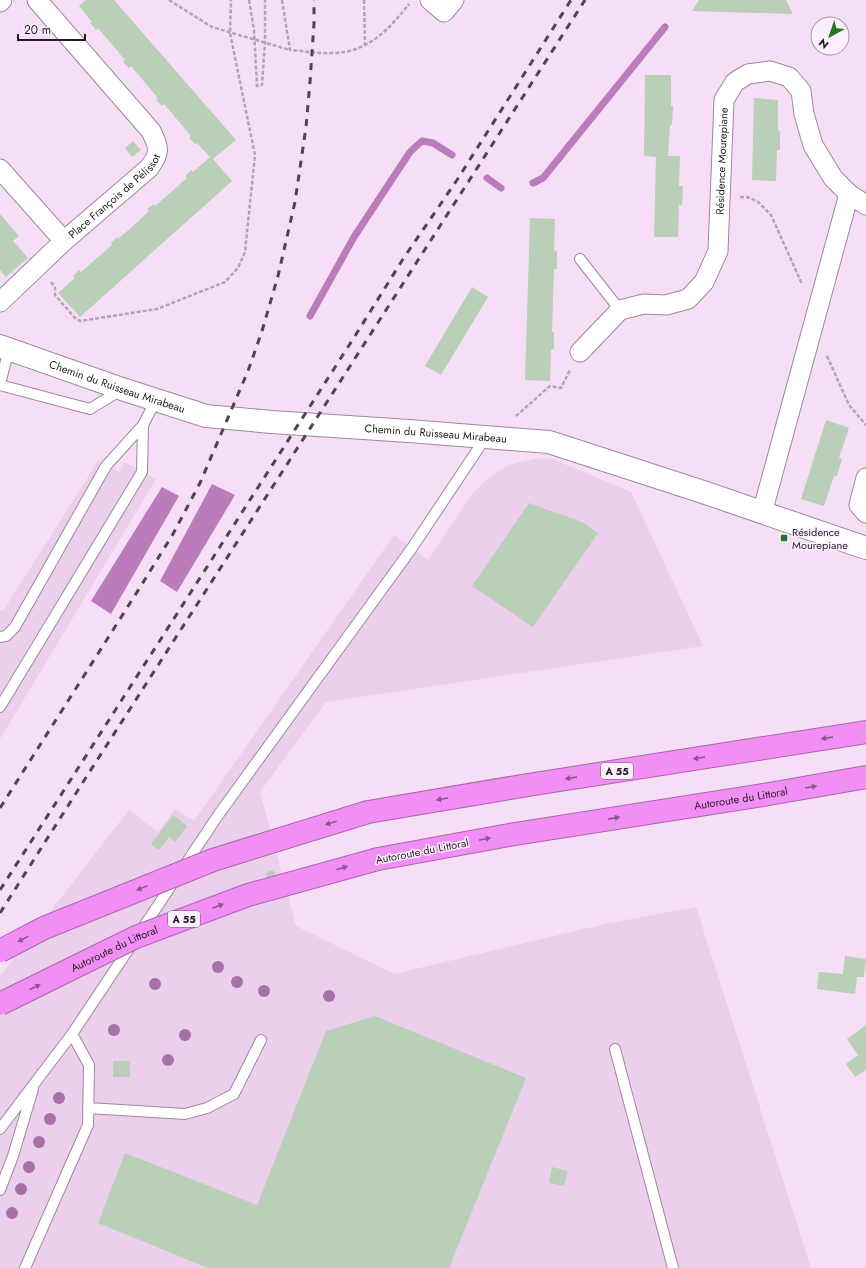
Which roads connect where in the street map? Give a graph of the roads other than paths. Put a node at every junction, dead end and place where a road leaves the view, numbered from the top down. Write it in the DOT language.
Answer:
graph roads {
  1 [pos="37,0"];
  2 [pos="430,0"];
  3 [pos="454,0"];
  4 [pos="0,169"];
  5 [pos="848,194"];
  6 [pos="866,205"];
  7 [pos="64,241"];
  8 [pos="580,259"];
  9 [pos="0,302"];
  10 [pos="620,310"];
  11 [pos="5,347"];
  12 [pos="580,352"];
  13 [pos="0,384"];
  14 [pos="122,389"];
  15 [pos="156,400"];
  16 [pos="142,425"];
  17 [pos="486,437"];
  18 [pos="866,478"];
  19 [pos="762,513"];
  20 [pos="866,513"];
  21 [pos="866,548"];
  22 [pos="0,637"];
  23 [pos="0,707"];
  24 [pos="866,732"];
  25 [pos="866,776"];
  26 [pos="0,951"];
  27 [pos="0,1004"];
  28 [pos="72,1034"];
  29 [pos="261,1040"];
  30 [pos="615,1049"];
  31 [pos="36,1082"];
  32 [pos="88,1108"];
  33 [pos="0,1129"];
  34 [pos="0,1190"];
  35 [pos="25,1268"];
  36 [pos="673,1268"];
  1 -- 7 [label="street, Place François de Pélissot"];
  2 -- 3 [label="street"];
  4 -- 7 [label="street, Place François de Pélissot"];
  5 -- 6 [label="street, Résidence Mourepiane"];
  5 -- 10 [label="street, Résidence Mourepiane"];
  5 -- 19 [label="street"];
  7 -- 9 [label="street, Place François de Pélissot"];
  8 -- 10 [label="lane"];
  10 -- 12 [label="street"];
  11 -- 13 [label="lane"];
  11 -- 14 [label="street, Chemin du Ruisseau Mirabeau"];
  13 -- 14 [label="lane"];
  14 -- 15 [label="street, Chemin du Ruisseau Mirabeau"];
  15 -- 16 [label="lane"];
  15 -- 17 [label="street, Chemin du Ruisseau Mirabeau"];
  16 -- 22 [label="lane"];
  16 -- 23 [label="lane"];
  17 -- 19 [label="street, Chemin du Ruisseau Mirabeau"];
  17 -- 28 [label="lane"];
  18 -- 20 [label="street"];
  19 -- 21 [label="street, Chemin du Ruisseau Mirabeau"];
  24 -- 26 [label="highway, A 55, one-way, bridge"];
  27 -- 25 [label="highway, Autoroute du Littoral / A 55, one-way, bridge"];
  28 -- 31 [label="lane"];
  28 -- 32 [label="lane"];
  29 -- 32 [label="lane"];
  30 -- 36 [label="lane"];
  31 -- 33 [label="lane"];
  31 -- 34 [label="lane"];
  32 -- 35 [label="lane"];
}
